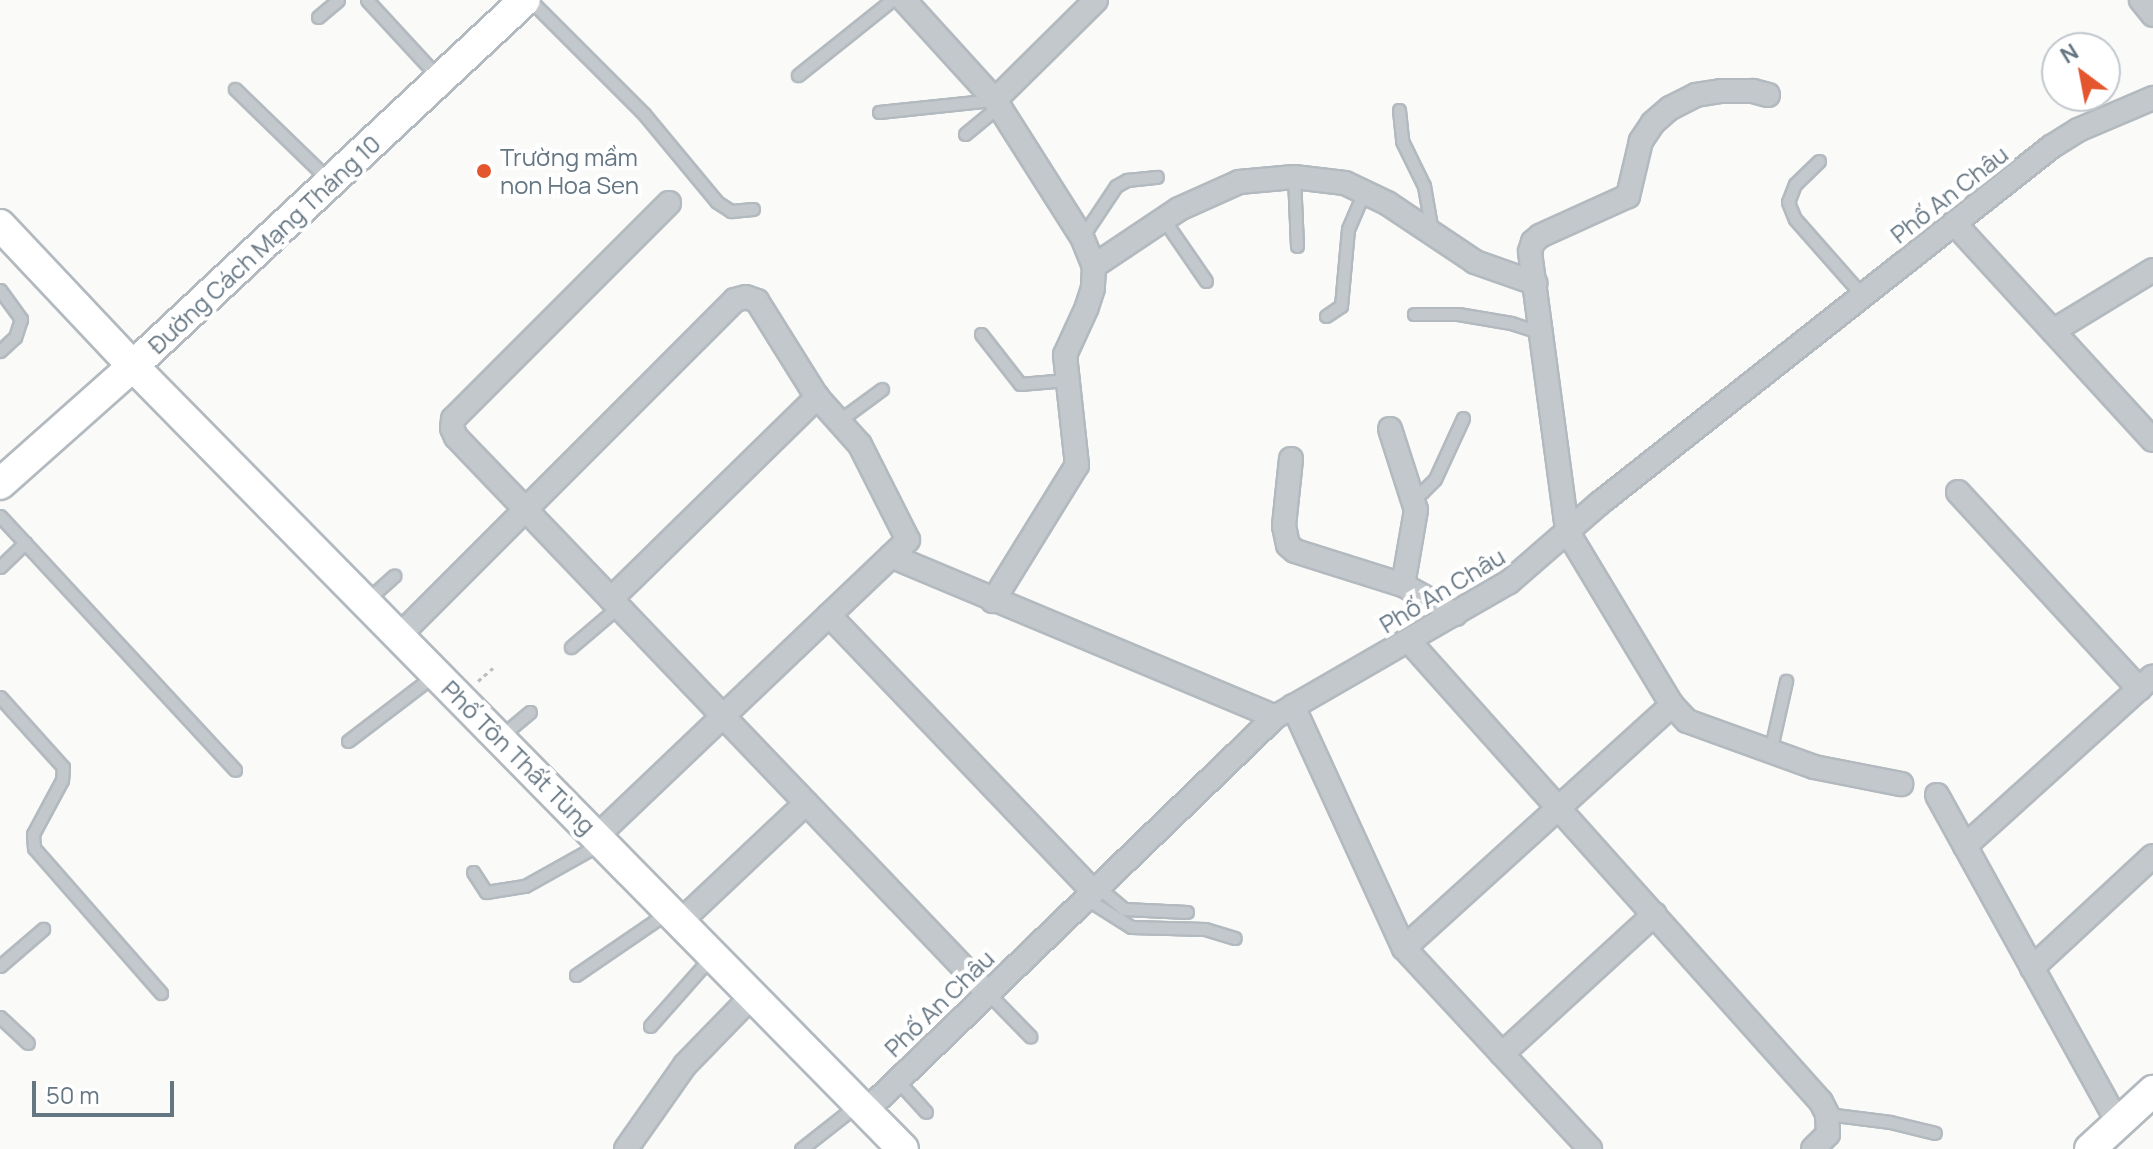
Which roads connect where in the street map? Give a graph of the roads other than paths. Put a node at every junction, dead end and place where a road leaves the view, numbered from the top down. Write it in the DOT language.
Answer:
graph roads {
  1 [pos="338,0"];
  2 [pos="367,0"];
  3 [pos="528,0"];
  4 [pos="892,0"];
  5 [pos="904,0"];
  6 [pos="1096,0"];
  7 [pos="2141,0"];
  8 [pos="2153,15"];
  9 [pos="318,17"];
  10 [pos="798,75"];
  11 [pos="441,79"];
  12 [pos="235,89"];
  13 [pos="1768,95"];
  14 [pos="2153,98"];
  15 [pos="997,103"];
  16 [pos="1399,110"];
  17 [pos="879,112"];
  18 [pos="965,134"];
  19 [pos="1819,161"];
  20 [pos="1157,177"];
  21 [pos="1294,177"];
  22 [pos="331,182"];
  23 [pos="1364,192"];
  24 [pos="669,203"];
  25 [pos="753,209"];
  26 [pos="1164,220"];
  27 [pos="1954,223"];
  28 [pos="0,225"];
  29 [pos="1432,236"];
  30 [pos="1082,237"];
  31 [pos="1297,246"];
  32 [pos="1094,266"];
  33 [pos="2153,270"];
  34 [pos="1206,281"];
  35 [pos="1535,283"];
  36 [pos="0,290"];
  37 [pos="1862,295"];
  38 [pos="1414,314"];
  39 [pos="1326,316"];
  40 [pos="2053,331"];
  41 [pos="1541,333"];
  42 [pos="981,334"];
  43 [pos="0,351"];
  44 [pos="133,366"];
  45 [pos="1067,380"];
  46 [pos="882,389"];
  47 [pos="817,397"];
  48 [pos="1463,418"];
  49 [pos="840,420"];
  50 [pos="1390,429"];
  51 [pos="2153,440"];
  52 [pos="1291,459"];
  53 [pos="0,484"];
  54 [pos="1958,492"];
  55 [pos="1412,496"];
  56 [pos="526,510"];
  57 [pos="0,516"];
  58 [pos="1567,531"];
  59 [pos="25,543"];
  60 [pos="891,556"];
  61 [pos="0,567"];
  62 [pos="394,576"];
  63 [pos="1403,585"];
  64 [pos="993,601"];
  65 [pos="366,602"];
  66 [pos="615,603"];
  67 [pos="1455,614"];
  68 [pos="829,615"];
  69 [pos="399,636"];
  70 [pos="1409,641"];
  71 [pos="571,647"];
  72 [pos="437,674"];
  73 [pos="1786,681"];
  74 [pos="2146,682"];
  75 [pos="0,697"];
  76 [pos="1672,705"];
  77 [pos="530,712"];
  78 [pos="1284,712"];
  79 [pos="724,717"];
  80 [pos="500,737"];
  81 [pos="348,741"];
  82 [pos="1770,752"];
  83 [pos="235,770"];
  84 [pos="1901,784"];
  85 [pos="1937,795"];
  86 [pos="806,803"];
  87 [pos="1560,808"];
  88 [pos="600,839"];
  89 [pos="1965,846"];
  90 [pos="2153,856"];
  91 [pos="473,872"];
  92 [pos="1093,893"];
  93 [pos="1187,912"];
  94 [pos="1655,914"];
  95 [pos="676,916"];
  96 [pos="43,929"];
  97 [pos="1235,938"];
  98 [pos="1404,948"];
  99 [pos="713,954"];
  100 [pos="0,966"];
  101 [pos="2032,968"];
  102 [pos="576,975"];
  103 [pos="987,992"];
  104 [pos="161,993"];
  105 [pos="753,995"];
  106 [pos="0,1017"];
  107 [pos="650,1026"];
  108 [pos="1030,1036"];
  109 [pos="28,1043"];
  110 [pos="1502,1054"];
  111 [pos="897,1080"];
  112 [pos="2153,1091"];
  113 [pos="863,1106"];
  114 [pos="926,1112"];
  115 [pos="1827,1114"];
  116 [pos="2118,1123"];
  117 [pos="1935,1133"];
  118 [pos="626,1149"];
  119 [pos="801,1149"];
  120 [pos="903,1149"];
  121 [pos="1590,1149"];
  122 [pos="1813,1149"];
  123 [pos="2090,1149"];
  1 -- 9 [label="lane"];
  2 -- 11 [label="lane"];
  3 -- 11 [label="street, Đường Cách Mạng Tháng 10"];
  3 -- 25 [label="lane"];
  4 -- 10 [label="lane"];
  5 -- 15 [label="street"];
  6 -- 15 [label="street"];
  7 -- 8 [label="street"];
  11 -- 22 [label="street, Đường Cách Mạng Tháng 10"];
  12 -- 22 [label="lane"];
  13 -- 35 [label="street"];
  14 -- 27 [label="street, Phố An Châu"];
  15 -- 17 [label="lane"];
  15 -- 18 [label="lane"];
  15 -- 30 [label="street"];
  16 -- 29 [label="lane"];
  19 -- 37 [label="lane"];
  20 -- 30 [label="lane"];
  21 -- 23 [label="street"];
  21 -- 26 [label="street"];
  21 -- 31 [label="lane"];
  22 -- 44 [label="street, Đường Cách Mạng Tháng 10"];
  23 -- 29 [label="street"];
  23 -- 39 [label="lane"];
  24 -- 56 [label="street"];
  26 -- 32 [label="street"];
  26 -- 34 [label="lane"];
  27 -- 37 [label="street, Phố An Châu"];
  27 -- 40 [label="street"];
  28 -- 44 [label="street, Phố Tôn Thất Tùng"];
  29 -- 35 [label="street"];
  30 -- 32 [label="street"];
  32 -- 45 [label="street"];
  33 -- 40 [label="street"];
  35 -- 41 [label="street"];
  36 -- 43 [label="lane"];
  37 -- 58 [label="street, Phố An Châu"];
  38 -- 41 [label="lane"];
  40 -- 51 [label="street"];
  41 -- 58 [label="street"];
  42 -- 45 [label="lane"];
  44 -- 53 [label="street, Đường Cách Mạng Tháng 10"];
  44 -- 65 [label="street, Phố Tôn Thất Tùng"];
  45 -- 64 [label="street"];
  46 -- 49 [label="lane"];
  47 -- 49 [label="street"];
  47 -- 56 [label="street"];
  47 -- 66 [label="street"];
  48 -- 55 [label="lane"];
  49 -- 60 [label="street"];
  50 -- 55 [label="street"];
  52 -- 63 [label="street"];
  54 -- 74 [label="street"];
  55 -- 63 [label="street"];
  56 -- 66 [label="street"];
  56 -- 69 [label="street"];
  57 -- 59 [label="lane"];
  58 -- 67 [label="street, Phố An Châu"];
  58 -- 76 [label="street"];
  59 -- 61 [label="lane"];
  59 -- 83 [label="lane"];
  60 -- 64 [label="street"];
  60 -- 68 [label="street"];
  62 -- 65 [label="lane"];
  63 -- 67 [label="street"];
  64 -- 78 [label="street"];
  65 -- 69 [label="street, Phố Tôn Thất Tùng"];
  66 -- 71 [label="lane"];
  66 -- 79 [label="street"];
  67 -- 70 [label="street, Phố An Châu"];
  68 -- 79 [label="street"];
  68 -- 92 [label="street"];
  69 -- 72 [label="street, Phố Tôn Thất Tùng"];
  70 -- 78 [label="street, Phố An Châu"];
  70 -- 87 [label="street"];
  72 -- 80 [label="street, Phố Tôn Thất Tùng"];
  72 -- 81 [label="lane"];
  73 -- 82 [label="lane"];
  74 -- 89 [label="street"];
  75 -- 104 [label="lane"];
  76 -- 82 [label="street"];
  76 -- 87 [label="street"];
  77 -- 80 [label="lane"];
  78 -- 92 [label="street, Phố An Châu"];
  78 -- 98 [label="street"];
  79 -- 86 [label="street"];
  79 -- 88 [label="street"];
  80 -- 88 [label="street, Phố Tôn Thất Tùng"];
  82 -- 84 [label="street"];
  85 -- 89 [label="street"];
  86 -- 95 [label="street"];
  86 -- 103 [label="street"];
  87 -- 94 [label="street"];
  87 -- 98 [label="street"];
  88 -- 91 [label="lane"];
  88 -- 95 [label="street, Phố Tôn Thất Tùng"];
  89 -- 101 [label="street"];
  90 -- 101 [label="street"];
  92 -- 93 [label="lane"];
  92 -- 97 [label="lane"];
  92 -- 103 [label="street, Phố An Châu"];
  94 -- 110 [label="street"];
  94 -- 115 [label="street"];
  95 -- 99 [label="street, Phố Tôn Thất Tùng"];
  95 -- 102 [label="lane"];
  96 -- 100 [label="lane"];
  98 -- 110 [label="street"];
  99 -- 105 [label="street, Phố Tôn Thất Tùng"];
  99 -- 107 [label="lane"];
  101 -- 116 [label="street"];
  103 -- 108 [label="lane"];
  103 -- 111 [label="street, Phố An Châu"];
  105 -- 113 [label="street, Phố Tôn Thất Tùng"];
  105 -- 118 [label="street"];
  106 -- 109 [label="lane"];
  110 -- 121 [label="street"];
  111 -- 113 [label="street, Phố An Châu"];
  111 -- 114 [label="lane"];
  112 -- 116 [label="street"];
  113 -- 119 [label="lane"];
  113 -- 120 [label="street, Phố Tôn Thất Tùng"];
  115 -- 117 [label="lane"];
  115 -- 122 [label="street"];
  116 -- 123 [label="street"];
}
